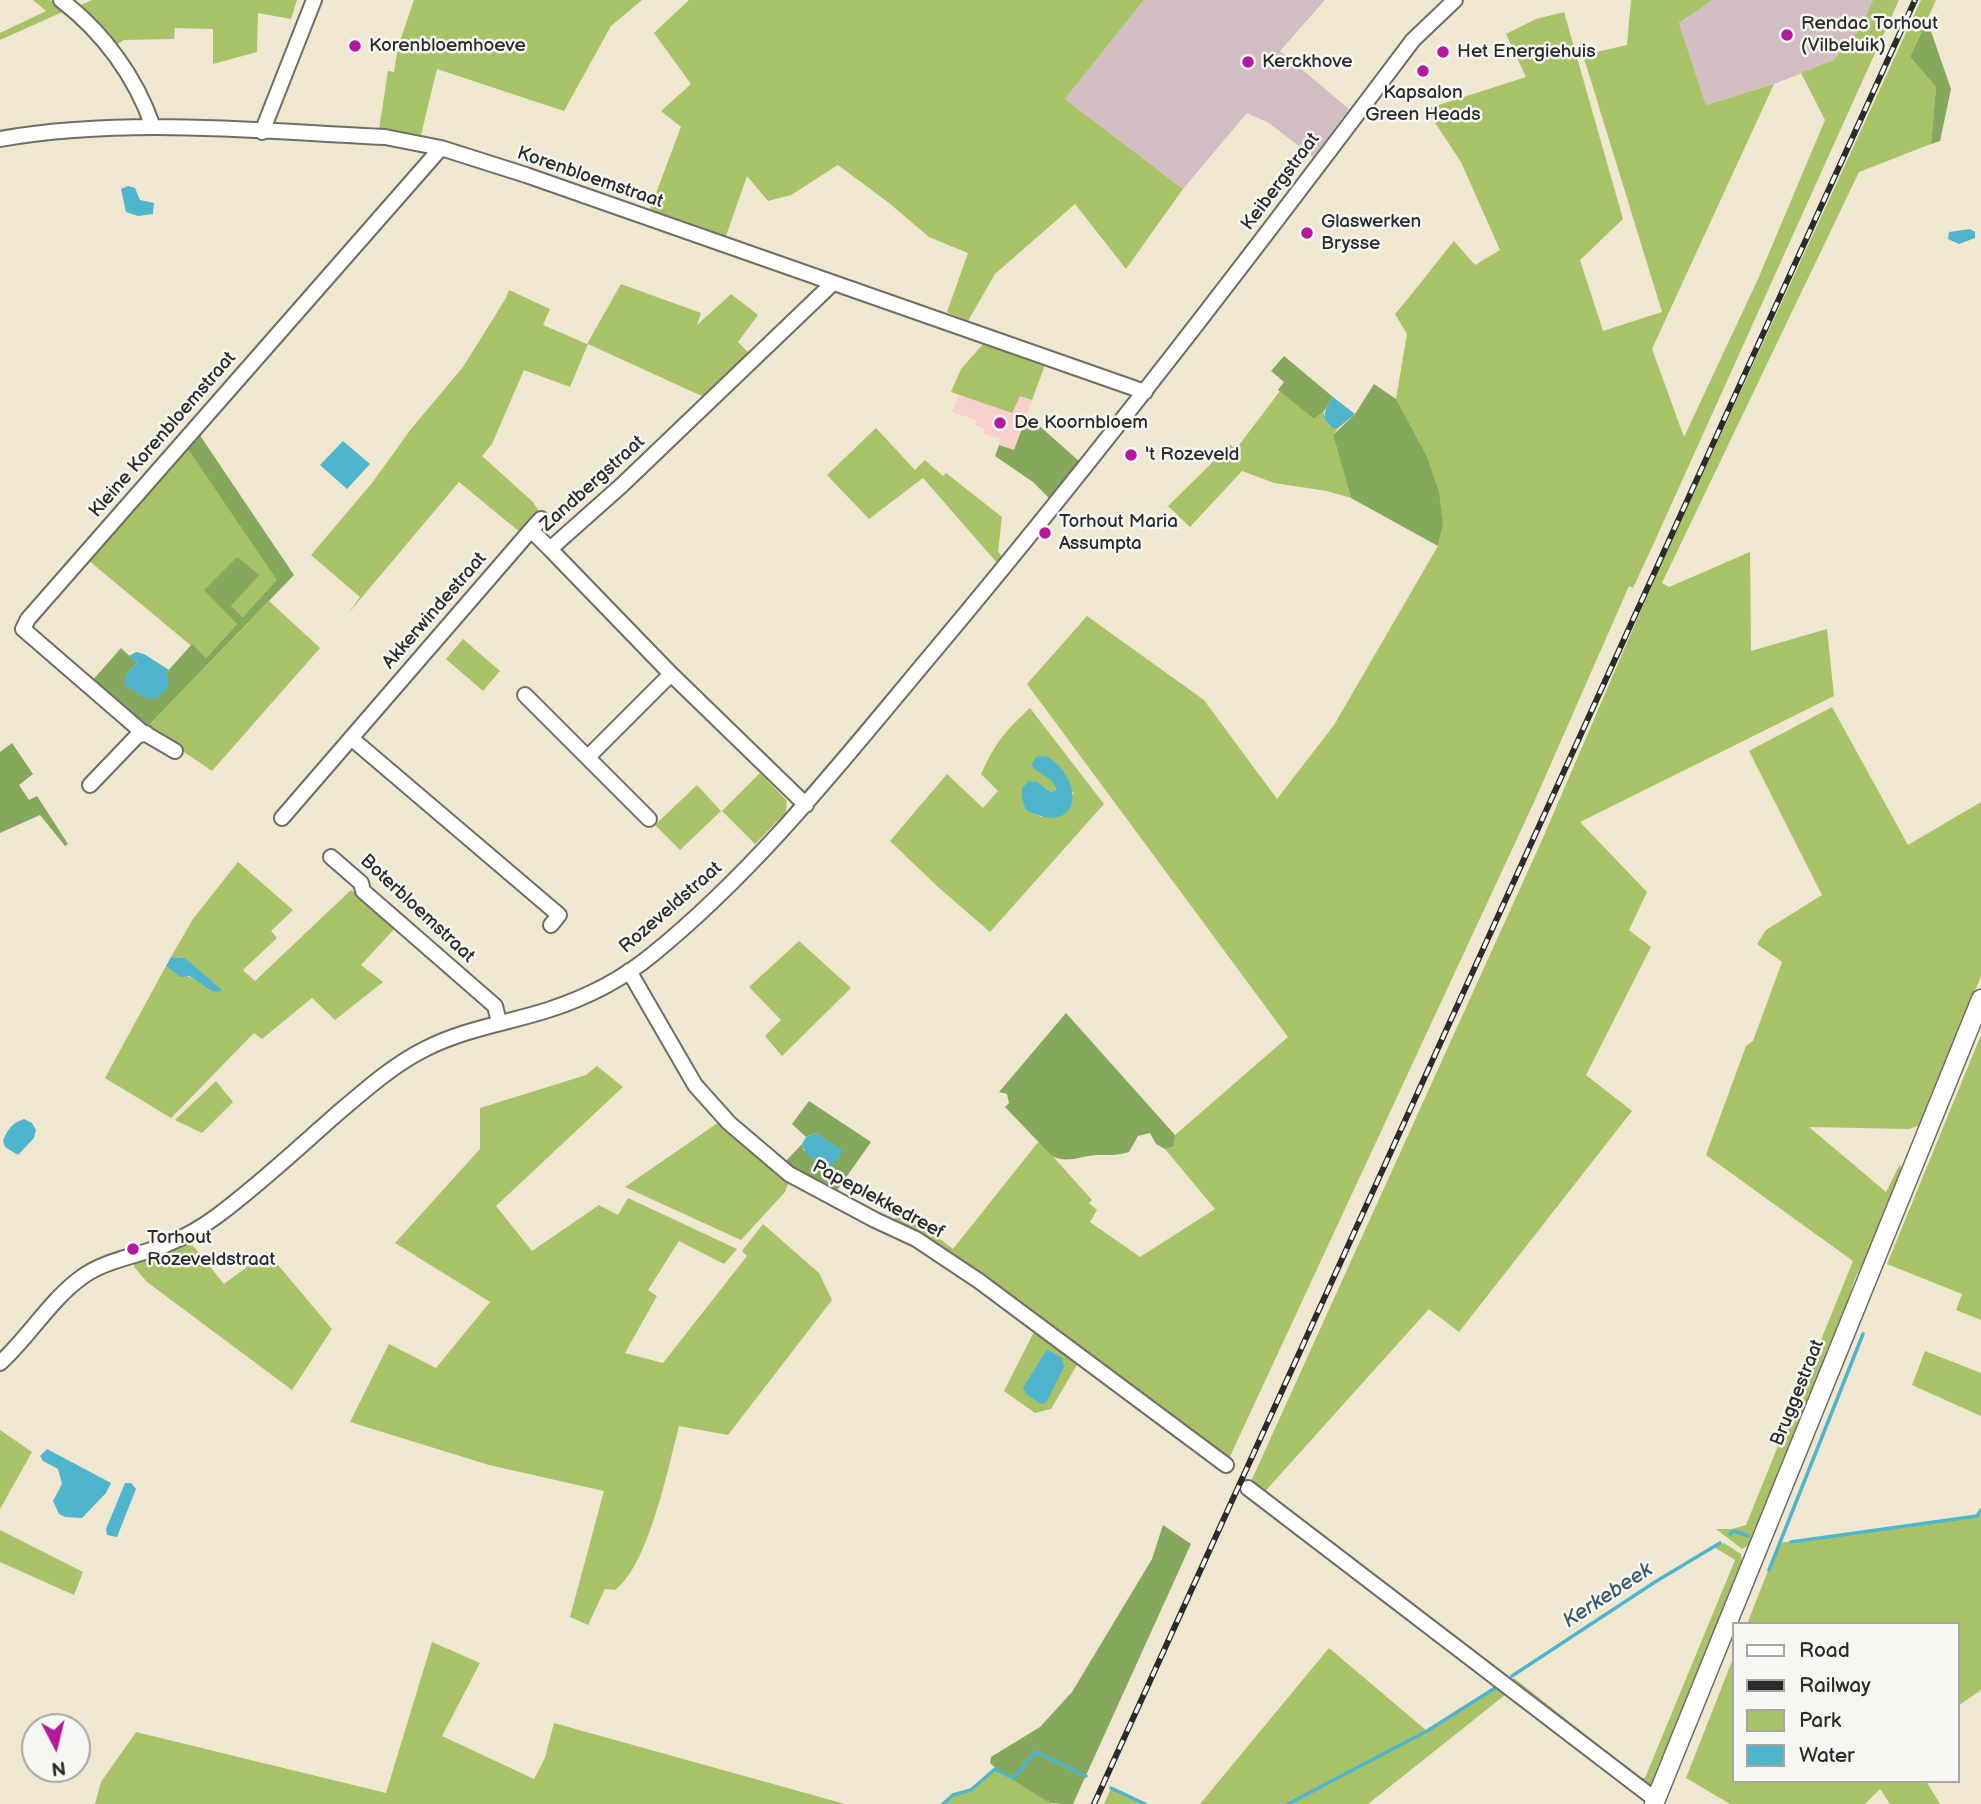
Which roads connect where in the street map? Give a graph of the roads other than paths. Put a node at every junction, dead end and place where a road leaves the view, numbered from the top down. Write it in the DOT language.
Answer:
graph roads {
  1 [pos="61,0"];
  2 [pos="314,0"];
  3 [pos="1455,0"];
  4 [pos="153,127"];
  5 [pos="262,132"];
  6 [pos="0,139"];
  7 [pos="441,148"];
  8 [pos="833,283"];
  9 [pos="1145,393"];
  10 [pos="550,549"];
  11 [pos="671,674"];
  12 [pos="525,695"];
  13 [pos="146,733"];
  14 [pos="351,738"];
  15 [pos="175,751"];
  16 [pos="588,757"];
  17 [pos="90,785"];
  18 [pos="806,806"];
  19 [pos="282,818"];
  20 [pos="649,820"];
  21 [pos="331,857"];
  22 [pos="551,925"];
  23 [pos="629,971"];
  24 [pos="1981,999"];
  25 [pos="499,1022"];
  26 [pos="0,1363"];
  27 [pos="1226,1465"];
  28 [pos="1248,1488"];
  29 [pos="1655,1802"];
  1 -- 4 [label="street"];
  2 -- 5 [label="street"];
  3 -- 9 [label="street, Keibergstraat"];
  4 -- 5 [label="street, Korenbloemstraat"];
  4 -- 6 [label="street, Korenbloemstraat"];
  5 -- 7 [label="street, Korenbloemstraat"];
  7 -- 8 [label="street, Korenbloemstraat"];
  7 -- 13 [label="street, Kleine Korenbloemstraat"];
  8 -- 9 [label="street, Korenbloemstraat"];
  8 -- 10 [label="street, Zandbergstraat"];
  9 -- 18 [label="street, Rozeveldstraat"];
  10 -- 11 [label="street, Zandbergstraat"];
  10 -- 14 [label="street, Akkerwindestraat"];
  11 -- 16 [label="street"];
  11 -- 18 [label="street, Zandbergstraat"];
  12 -- 16 [label="street"];
  13 -- 15 [label="street"];
  13 -- 17 [label="street"];
  14 -- 19 [label="street, Akkerwindestraat"];
  14 -- 22 [label="street"];
  16 -- 20 [label="street"];
  18 -- 23 [label="street, Rozeveldstraat"];
  21 -- 25 [label="street, Boterbloemstraat"];
  23 -- 25 [label="street, Rozeveldstraat"];
  23 -- 27 [label="street, Papeplekkedreef"];
  24 -- 29 [label="main road, Bruggestraat"];
  25 -- 26 [label="street, Rozeveldstraat"];
  28 -- 29 [label="street"];
}
